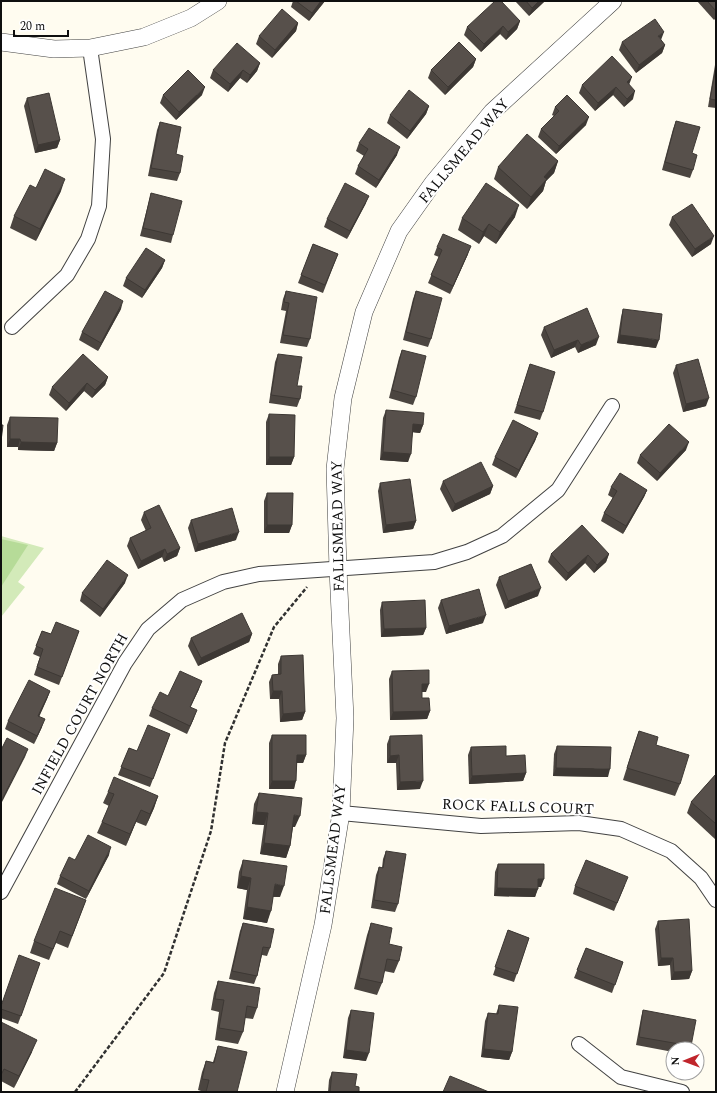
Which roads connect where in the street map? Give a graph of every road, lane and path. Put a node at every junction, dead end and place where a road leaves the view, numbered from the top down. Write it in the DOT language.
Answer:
graph roads {
  1 [pos="218,1"];
  2 [pos="613,1"];
  3 [pos="1,42"];
  4 [pos="90,48"];
  5 [pos="12,327"];
  6 [pos="612,406"];
  7 [pos="338,569"];
  8 [pos="312,587"];
  9 [pos="341,813"];
  10 [pos="1,892"];
  11 [pos="716,900"];
  12 [pos="579,1044"];
  13 [pos="75,1092"];
  14 [pos="285,1092"];
  15 [pos="682,1092"];
  1 -- 4 [label="street"];
  2 -- 7 [label="street, FALLSMEAD WAY"];
  3 -- 4 [label="street"];
  4 -- 5 [label="street"];
  6 -- 7 [label="street, INFIELD COURT NORTH"];
  7 -- 9 [label="street, FALLSMEAD WAY"];
  7 -- 10 [label="street, INFIELD COURT NORTH"];
  8 -- 13 [label="path"];
  9 -- 11 [label="street, ROCK FALLS COURT"];
  9 -- 14 [label="street, FALLSMEAD WAY"];
  12 -- 15 [label="street"];
}
